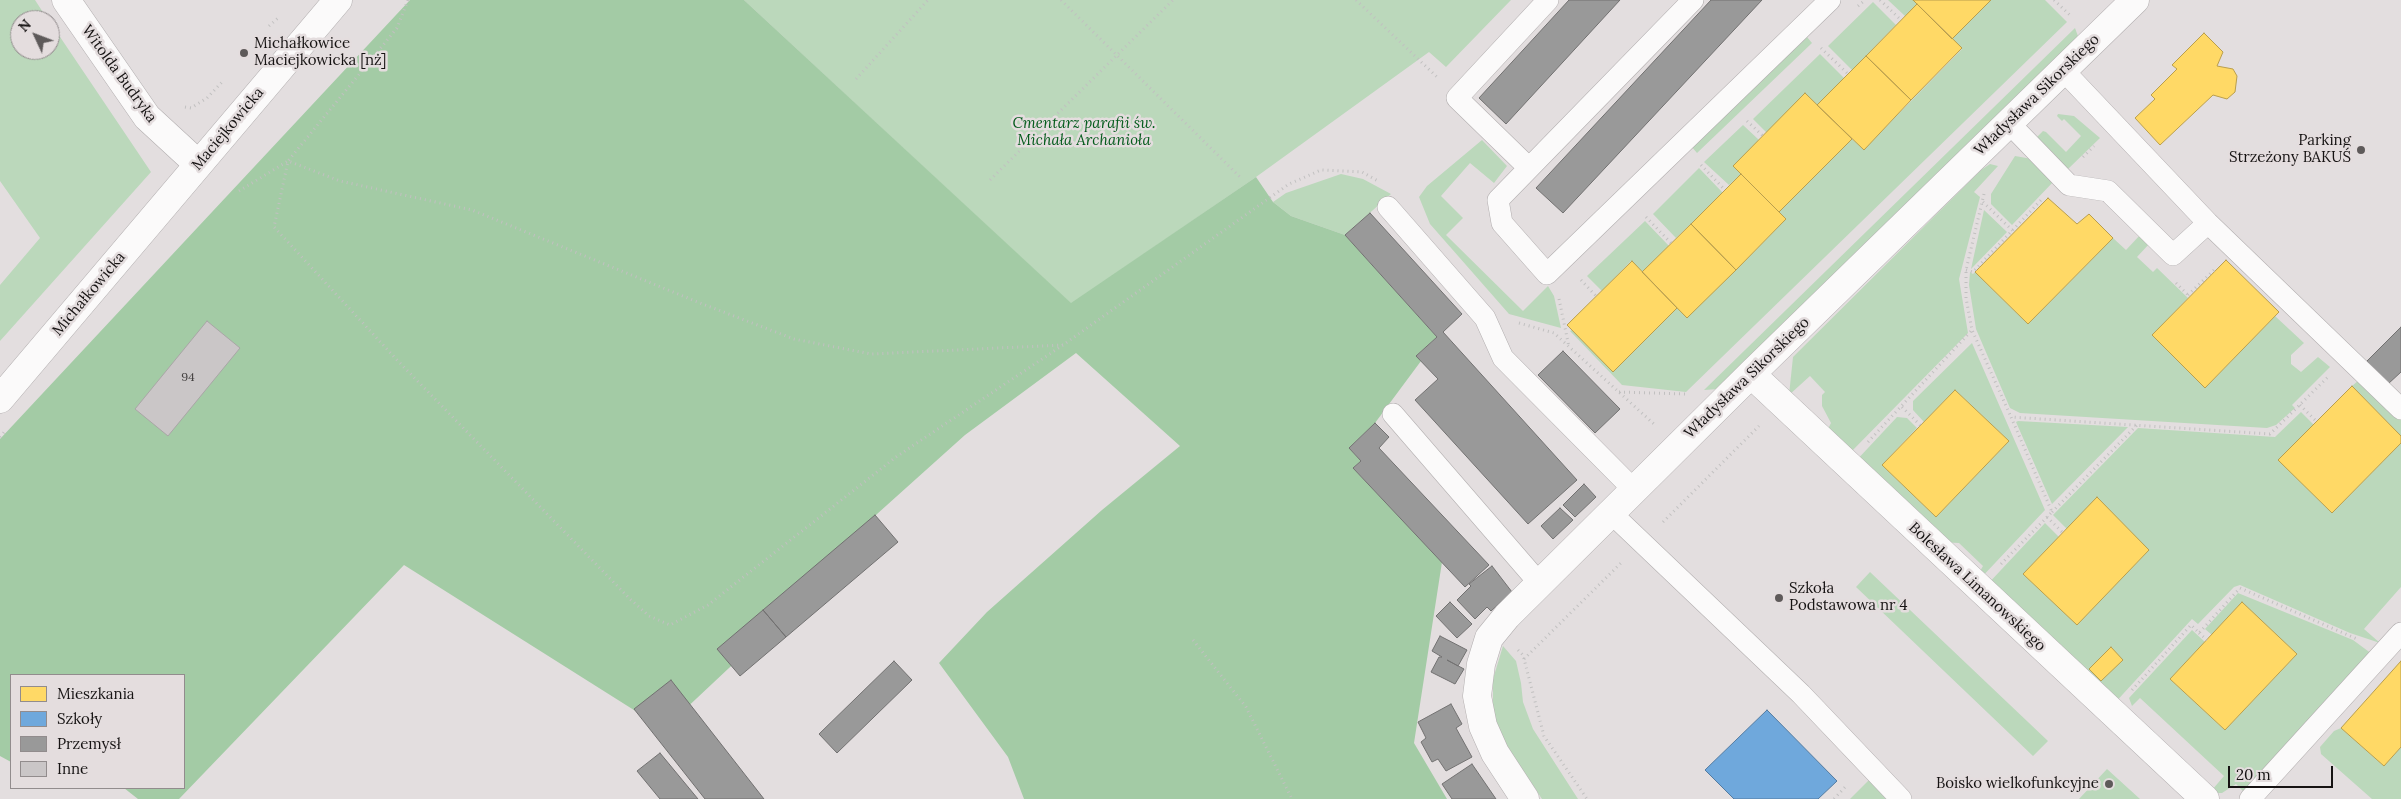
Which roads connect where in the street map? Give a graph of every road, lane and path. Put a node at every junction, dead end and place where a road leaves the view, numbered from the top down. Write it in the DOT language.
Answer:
graph roads {
  1 [pos="66,0"];
  2 [pos="338,0"];
  3 [pos="408,0"];
  4 [pos="928,0"];
  5 [pos="1061,0"];
  6 [pos="1172,0"];
  7 [pos="1356,0"];
  8 [pos="1548,0"];
  9 [pos="1693,0"];
  10 [pos="1830,0"];
  11 [pos="1880,0"];
  12 [pos="2054,0"];
  13 [pos="2123,4"];
  14 [pos="1901,20"];
  15 [pos="2075,20"];
  16 [pos="1818,45"];
  17 [pos="1116,54"];
  18 [pos="2063,70"];
  19 [pos="1848,74"];
  20 [pos="856,79"];
  21 [pos="1458,97"];
  22 [pos="2009,123"];
  23 [pos="1753,127"];
  24 [pos="1763,136"];
  25 [pos="288,161"];
  26 [pos="1697,161"];
  27 [pos="198,164"];
  28 [pos="1529,168"];
  29 [pos="1240,177"];
  30 [pos="990,180"];
  31 [pos="1383,184"];
  32 [pos="177,189"];
  33 [pos="239,190"];
  34 [pos="1725,190"];
  35 [pos="1985,192"];
  36 [pos="1982,202"];
  37 [pos="1388,208"];
  38 [pos="1642,213"];
  39 [pos="2208,223"];
  40 [pos="2014,232"];
  41 [pos="1672,243"];
  42 [pos="2236,250"];
  43 [pos="1588,287"];
  44 [pos="2188,295"];
  45 [pos="1596,296"];
  46 [pos="1514,321"];
  47 [pos="1972,330"];
  48 [pos="1063,345"];
  49 [pos="2347,358"];
  50 [pos="1743,381"];
  51 [pos="1618,392"];
  52 [pos="0,399"];
  53 [pos="2398,401"];
  54 [pos="2300,405"];
  55 [pos="1902,407"];
  56 [pos="1392,414"];
  57 [pos="2012,417"];
  58 [pos="2317,422"];
  59 [pos="2138,424"];
  60 [pos="1921,426"];
  61 [pos="1676,447"];
  62 [pos="1847,464"];
  63 [pos="1634,490"];
  64 [pos="2052,512"];
  65 [pos="1611,514"];
  66 [pos="2047,517"];
  67 [pos="2062,532"];
  68 [pos="1540,584"];
  69 [pos="1978,588"];
  70 [pos="1496,629"];
  71 [pos="2199,632"];
  72 [pos="2401,633"];
  73 [pos="1192,640"];
  74 [pos="2207,640"];
  75 [pos="2383,653"];
  76 [pos="2112,712"];
  77 [pos="1292,799"];
  78 [pos="1525,799"];
  79 [pos="1587,799"];
  80 [pos="1901,799"];
  81 [pos="2205,799"];
  82 [pos="2250,799"];
  1 -- 27 [label="street, Witolda Budryka"];
  2 -- 27 [label="street, Maciejkowicka"];
  3 -- 25 [label="path"];
  4 -- 20 [label="path"];
  5 -- 17 [label="path"];
  6 -- 17 [label="path"];
  7 -- 21 [label="path"];
  8 -- 21 [label="lane"];
  9 -- 28 [label="lane"];
  10 -- 28 [label="lane"];
  11 -- 14 [label="path"];
  12 -- 15 [label="path"];
  13 -- 18 [label="street, Władysława Sikorskiego"];
  16 -- 19 [label="path"];
  17 -- 29 [label="path"];
  17 -- 30 [label="path"];
  18 -- 22 [label="street, Władysława Sikorskiego"];
  18 -- 39 [label="lane"];
  21 -- 28 [label="lane"];
  22 -- 39 [label="lane"];
  22 -- 50 [label="street, Władysława Sikorskiego"];
  23 -- 24 [label="path"];
  25 -- 33 [label="path"];
  25 -- 48 [label="path"];
  25 -- 48 [label="path"];
  26 -- 34 [label="path"];
  27 -- 32 [label="street, Maciejkowicka"];
  31 -- 48 [label="path"];
  32 -- 52 [label="street, Michałkowicka"];
  35 -- 36 [label="path"];
  36 -- 40 [label="path"];
  36 -- 47 [label="path"];
  37 -- 63 [label="lane"];
  38 -- 41 [label="path"];
  39 -- 42 [label="lane"];
  42 -- 44 [label="path"];
  42 -- 49 [label="lane"];
  43 -- 45 [label="path"];
  46 -- 51 [label="path"];
  47 -- 55 [label="path"];
  47 -- 57 [label="path"];
  49 -- 53 [label="lane"];
  49 -- 54 [label="path"];
  50 -- 51 [label="path"];
  50 -- 61 [label="street, Władysława Sikorskiego"];
  50 -- 62 [label="street, Bolesława Limanowskiego"];
  51 -- 61 [label="path"];
  54 -- 58 [label="path"];
  54 -- 59 [label="path"];
  55 -- 60 [label="path"];
  55 -- 62 [label="path"];
  56 -- 68 [label="lane"];
  57 -- 59 [label="path"];
  57 -- 64 [label="path"];
  59 -- 64 [label="path"];
  61 -- 63 [label="street, Władysława Sikorskiego"];
  62 -- 69 [label="street, Bolesława Limanowskiego"];
  63 -- 65 [label="street, Władysława Sikorskiego"];
  64 -- 66 [label="path"];
  65 -- 68 [label="street, Władysława Sikorskiego"];
  65 -- 80 [label="lane"];
  66 -- 67 [label="path"];
  66 -- 69 [label="path"];
  68 -- 70 [label="street, Władysława Sikorskiego"];
  69 -- 76 [label="street, Bolesława Limanowskiego"];
  70 -- 78 [label="street, Władysława Sikorskiego"];
  70 -- 79 [label="path"];
  71 -- 74 [label="path"];
  71 -- 75 [label="path"];
  71 -- 76 [label="path"];
  72 -- 75 [label="lane"];
  73 -- 77 [label="path"];
  75 -- 82 [label="lane"];
  76 -- 81 [label="street, Bolesława Limanowskiego"];
}
